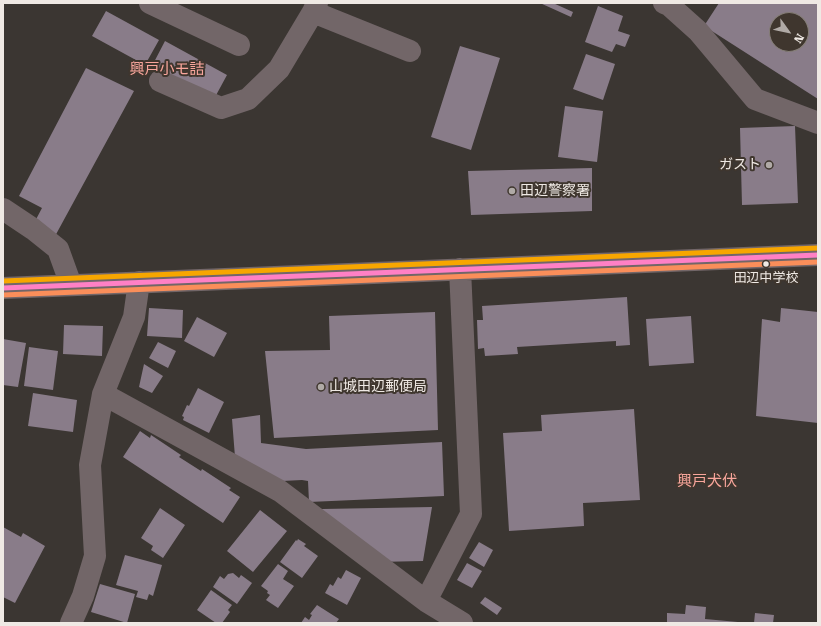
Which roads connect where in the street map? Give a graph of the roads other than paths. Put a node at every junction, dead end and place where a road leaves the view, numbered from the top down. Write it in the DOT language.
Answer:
graph roads {
  1 [pos="150,3"];
  2 [pos="664,3"];
  3 [pos="315,7"];
  4 [pos="239,45"];
  5 [pos="410,51"];
  6 [pos="160,81"];
  7 [pos="818,123"];
  8 [pos="3,209"];
  9 [pos="818,255"];
  10 [pos="460,269"];
  11 [pos="139,282"];
  12 [pos="71,285"];
  13 [pos="3,288"];
  14 [pos="103,394"];
  15 [pos="426,601"];
  16 [pos="71,623"];
  17 [pos="462,623"];
  1 -- 4 [label="street"];
  2 -- 7 [label="street"];
  3 -- 5 [label="street"];
  3 -- 6 [label="street"];
  8 -- 12 [label="street"];
  9 -- 10 [label="street"];
  10 -- 11 [label="street"];
  10 -- 15 [label="street"];
  11 -- 12 [label="street"];
  11 -- 14 [label="street"];
  12 -- 13 [label="street"];
  14 -- 15 [label="street"];
  14 -- 16 [label="street"];
  15 -- 17 [label="street"];
}
